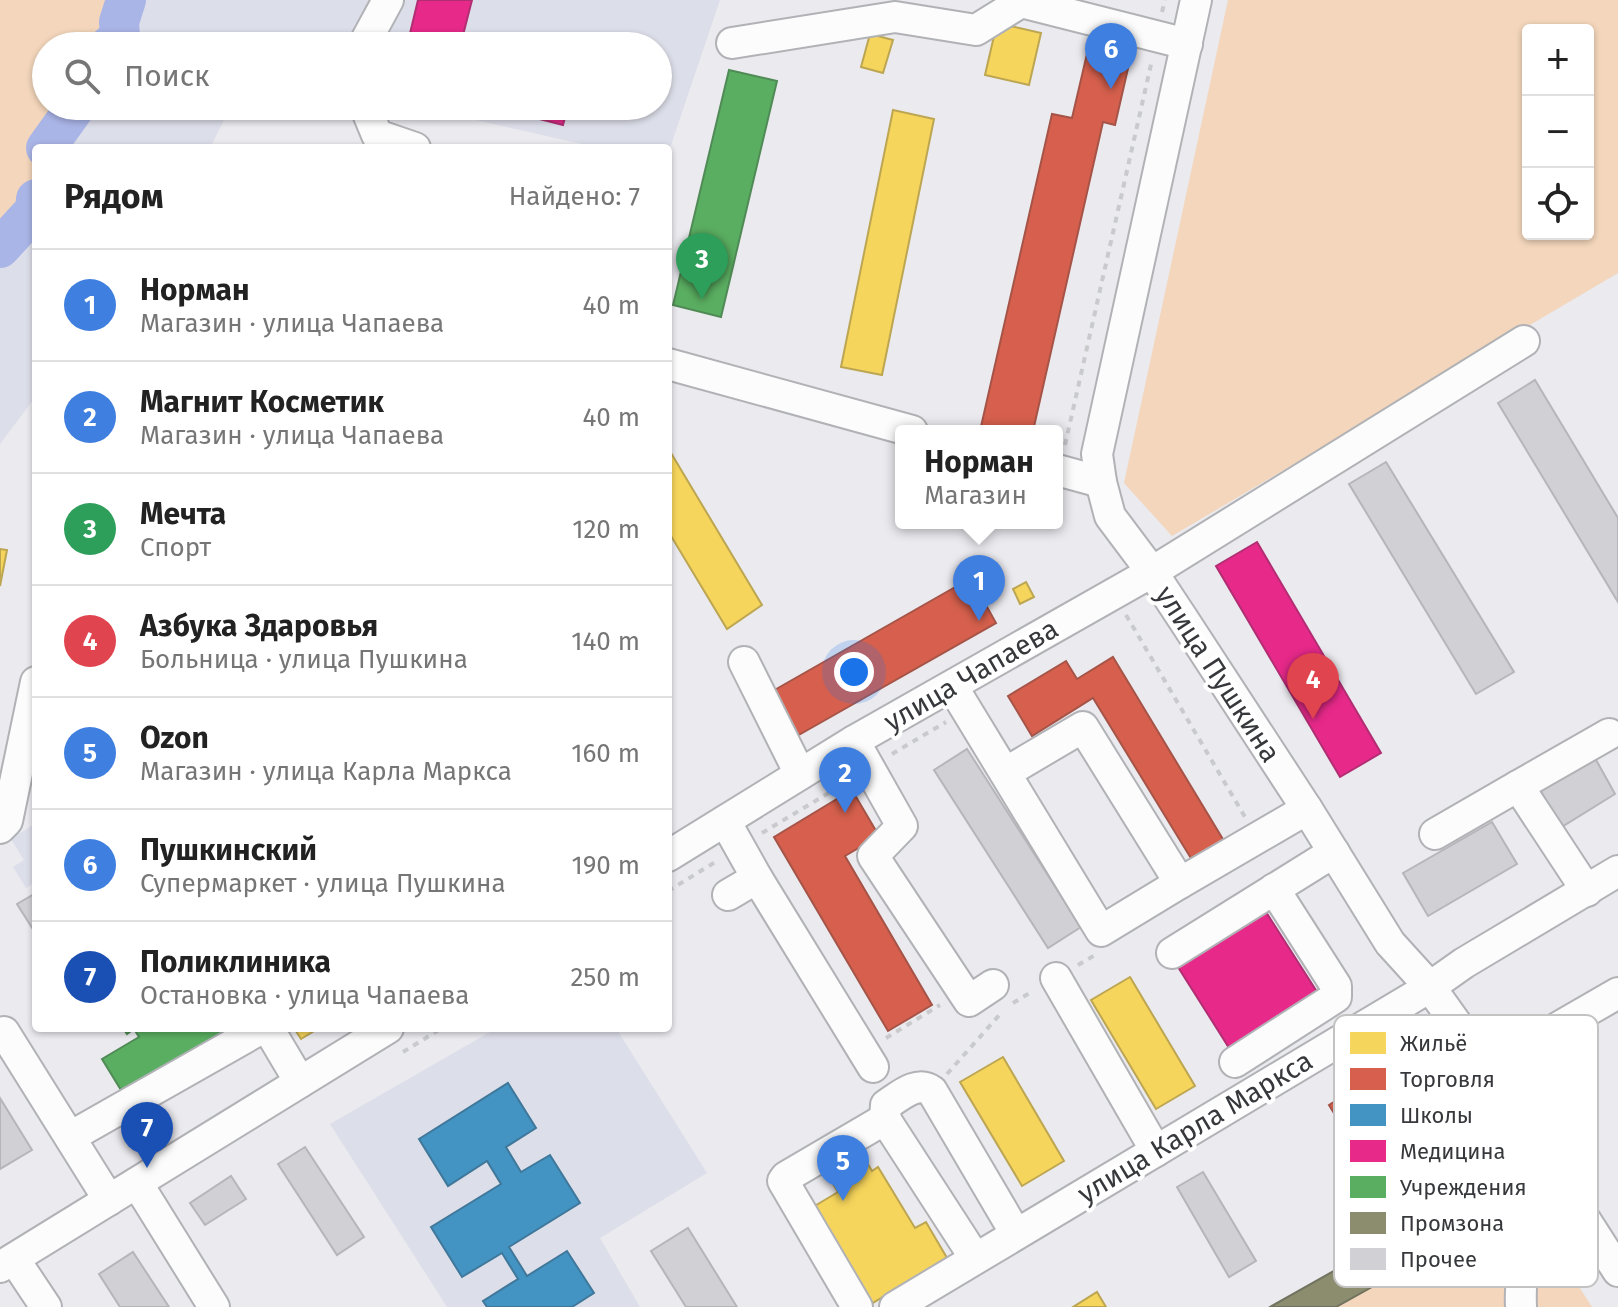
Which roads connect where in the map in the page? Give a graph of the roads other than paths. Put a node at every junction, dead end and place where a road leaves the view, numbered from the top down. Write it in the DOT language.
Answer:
graph roads {
  1 [pos="388,0"];
  2 [pos="1196,0"];
  3 [pos="371,32"];
  4 [pos="732,43"];
  5 [pos="1187,44"];
  6 [pos="371,120"];
  7 [pos="403,144"];
  8 [pos="1524,341"];
  9 [pos="672,365"];
  10 [pos="895,426"];
  11 [pos="1063,472"];
  12 [pos="1101,482"];
  13 [pos="1152,572"];
  14 [pos="744,662"];
  15 [pos="959,698"];
  16 [pos="32,699"];
  17 [pos="1609,734"];
  18 [pos="854,741"];
  19 [pos="1005,773"];
  20 [pos="800,774"];
  21 [pos="1518,786"];
  22 [pos="32,798"];
  23 [pos="1307,809"];
  24 [pos="725,821"];
  25 [pos="3,824"];
  26 [pos="1435,834"];
  27 [pos="1334,852"];
  28 [pos="672,854"];
  29 [pos="1618,871"];
  30 [pos="757,878"];
  31 [pos="1180,883"];
  32 [pos="1274,889"];
  33 [pos="1587,891"];
  34 [pos="728,895"];
  35 [pos="1172,953"];
  36 [pos="1056,978"];
  37 [pos="1430,987"];
  38 [pos="1618,993"];
  39 [pos="1001,995"];
  40 [pos="1383,1015"];
  41 [pos="1450,1015"];
  42 [pos="1580,1015"];
  43 [pos="255,1032"];
  44 [pos="270,1032"];
  45 [pos="381,1032"];
  46 [pos="0,1035"];
  47 [pos="1334,1044"];
  48 [pos="868,1059"];
  49 [pos="1235,1062"];
  50 [pos="300,1082"];
  51 [pos="885,1119"];
  52 [pos="70,1137"];
  53 [pos="1156,1151"];
  54 [pos="137,1183"];
  55 [pos="109,1200"];
  56 [pos="1016,1234"];
  57 [pos="1598,1239"];
  58 [pos="975,1258"];
  59 [pos="7,1263"];
  60 [pos="1618,1271"];
  61 [pos="1520,1287"];
  62 [pos="46,1307"];
  63 [pos="214,1307"];
  64 [pos="857,1307"];
  65 [pos="895,1307"];
  66 [pos="1521,1307"];
  1 -- 3 [label="street"];
  2 -- 5 [label="street, улица Пушкина"];
  4 -- 5 [label="street"];
  5 -- 12 [label="street, улица Пушкина"];
  6 -- 7 [label="street"];
  8 -- 13 [label="street, улица Чапаева"];
  9 -- 10 [label="street"];
  11 -- 12 [label="street"];
  12 -- 13 [label="street, улица Пушкина"];
  13 -- 15 [label="street, улица Чапаева"];
  13 -- 23 [label="street, улица Пушкина"];
  14 -- 20 [label="street"];
  15 -- 18 [label="street, улица Чапаева"];
  15 -- 19 [label="street"];
  16 -- 25 [label="street"];
  17 -- 21 [label="street"];
  18 -- 20 [label="street, улица Чапаева"];
  18 -- 39 [label="street"];
  19 -- 31 [label="street"];
  19 -- 31 [label="street"];
  20 -- 24 [label="street, улица Чапаева"];
  21 -- 26 [label="street"];
  21 -- 33 [label="street"];
  22 -- 25 [label="street"];
  23 -- 27 [label="street, улица Пушкина"];
  23 -- 31 [label="street"];
  24 -- 28 [label="street, улица Чапаева"];
  24 -- 30 [label="street"];
  27 -- 32 [label="street"];
  27 -- 37 [label="street, улица Пушкина"];
  29 -- 33 [label="street, улица Карла Маркса"];
  30 -- 34 [label="street"];
  30 -- 48 [label="street"];
  32 -- 35 [label="street"];
  32 -- 49 [label="street"];
  33 -- 37 [label="street, улица Карла Маркса"];
  36 -- 53 [label="street"];
  37 -- 40 [label="street, улица Карла Маркса"];
  37 -- 41 [label="street, улица Пушкина"];
  38 -- 42 [label="street"];
  43 -- 52 [label="street"];
  44 -- 50 [label="street"];
  45 -- 50 [label="street"];
  46 -- 52 [label="street"];
  47 -- 53 [label="street, улица Карла Маркса"];
  50 -- 54 [label="street"];
  51 -- 56 [label="street"];
  51 -- 58 [label="street"];
  51 -- 64 [label="street"];
  52 -- 55 [label="street"];
  53 -- 56 [label="street, улица Карла Маркса"];
  54 -- 55 [label="street"];
  54 -- 63 [label="street"];
  55 -- 59 [label="street"];
  56 -- 58 [label="street, улица Карла Маркса"];
  57 -- 60 [label="street, улица Пушкина"];
  58 -- 65 [label="street, улица Карла Маркса"];
  59 -- 62 [label="street"];
  61 -- 66 [label="street"];
}
